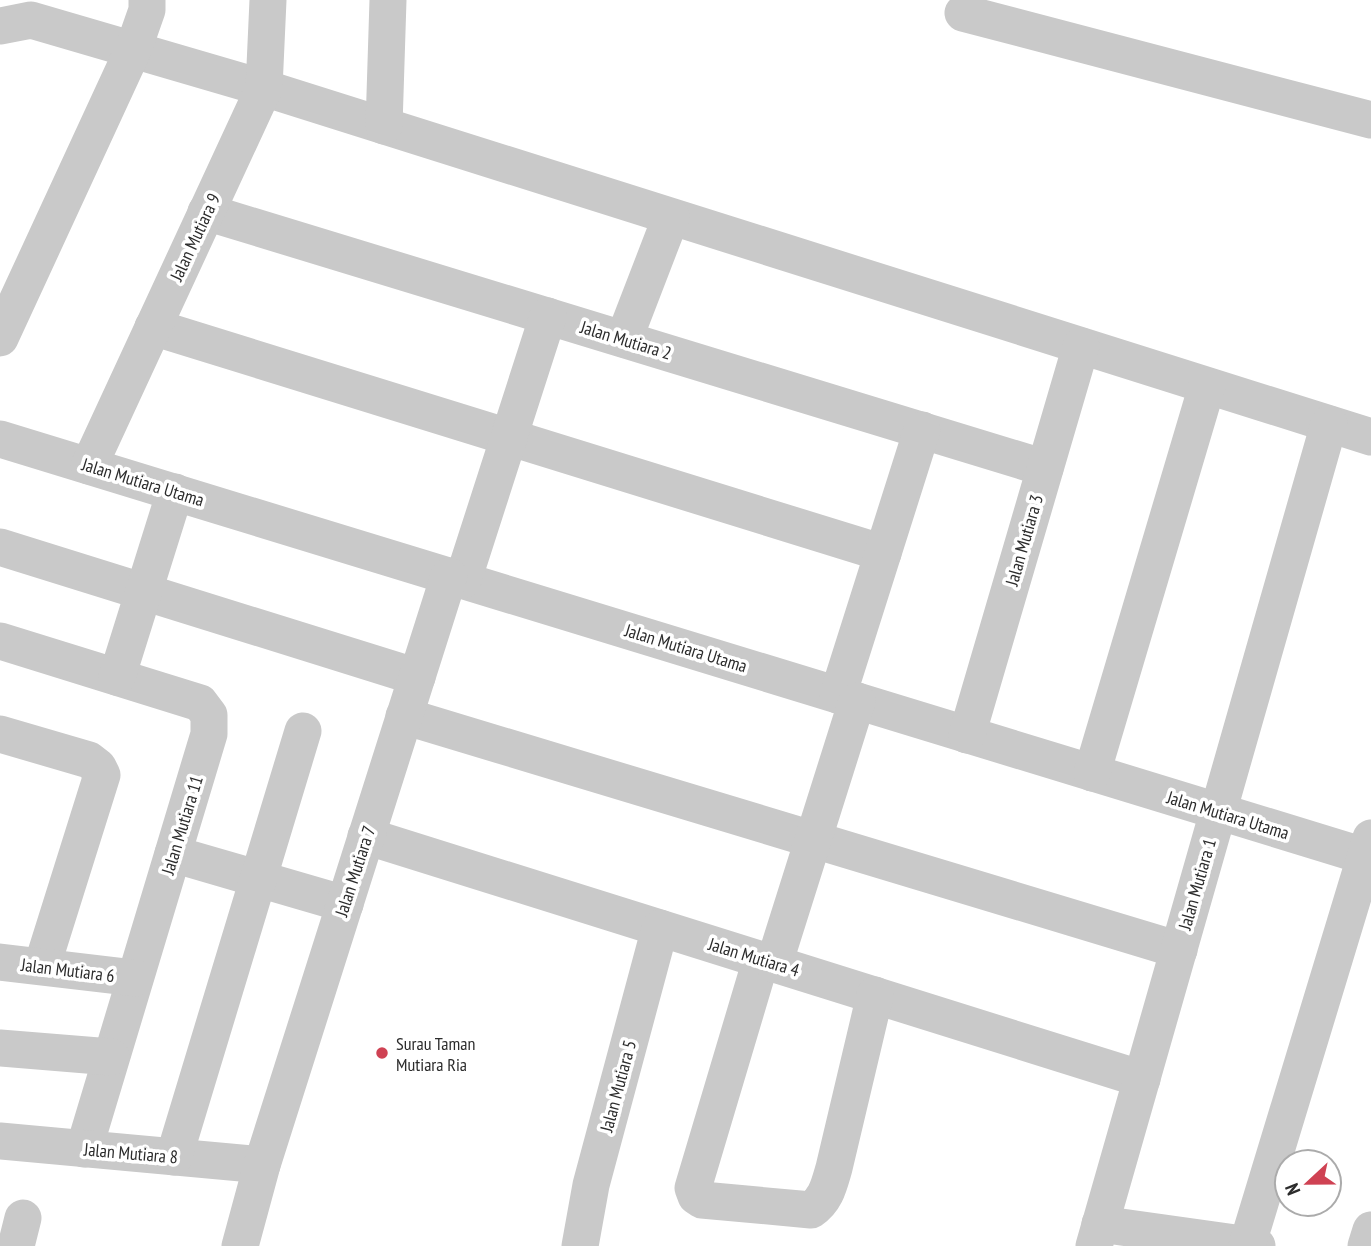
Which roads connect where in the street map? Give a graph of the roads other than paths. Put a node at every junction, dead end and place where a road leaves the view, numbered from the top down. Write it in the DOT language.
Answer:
graph roads {
  1 [pos="147,0"];
  2 [pos="268,0"];
  3 [pos="388,0"];
  4 [pos="963,13"];
  5 [pos="0,26"];
  6 [pos="133,50"];
  7 [pos="264,88"];
  8 [pos="1371,120"];
  9 [pos="384,126"];
  10 [pos="206,212"];
  11 [pos="671,216"];
  12 [pos="548,316"];
  13 [pos="153,327"];
  14 [pos="0,338"];
  15 [pos="624,340"];
  16 [pos="1081,346"];
  17 [pos="1207,386"];
  18 [pos="1329,424"];
  19 [pos="922,430"];
  20 [pos="509,437"];
  21 [pos="1371,437"];
  22 [pos="0,439"];
  23 [pos="89,466"];
  24 [pos="1045,468"];
  25 [pos="174,492"];
  26 [pos="0,547"];
  27 [pos="883,553"];
  28 [pos="456,578"];
  29 [pos="143,592"];
  30 [pos="0,641"];
  31 [pos="117,677"];
  32 [pos="416,677"];
  33 [pos="847,698"];
  34 [pos="404,716"];
  35 [pos="303,731"];
  36 [pos="967,735"];
  37 [pos="2,743"];
  38 [pos="1092,773"];
  39 [pos="1218,812"];
  40 [pos="366,836"];
  41 [pos="813,839"];
  42 [pos="1369,851"];
  43 [pos="173,854"];
  44 [pos="257,878"];
  45 [pos="345,904"];
  46 [pos="660,928"];
  47 [pos="1179,950"];
  48 [pos="0,962"];
  49 [pos="768,962"];
  50 [pos="43,966"];
  51 [pos="135,978"];
  52 [pos="875,995"];
  53 [pos="0,1048"];
  54 [pos="111,1057"];
  55 [pos="1142,1079"];
  56 [pos="0,1141"];
  57 [pos="84,1149"];
  58 [pos="174,1157"];
  59 [pos="262,1166"];
  60 [pos="1371,1230"];
  61 [pos="1097,1235"];
  62 [pos="240,1246"];
  63 [pos="580,1246"];
  64 [pos="1248,1246"];
  65 [pos="1257,1246"];
  66 [pos="1366,1246"];
  1 -- 6 [label="street"];
  2 -- 7 [label="street, Jalan Mutiara 9"];
  3 -- 9 [label="street"];
  4 -- 8 [label="street"];
  5 -- 6 [label="street"];
  6 -- 7 [label="street"];
  6 -- 14 [label="street"];
  7 -- 9 [label="street"];
  7 -- 10 [label="street, Jalan Mutiara 9"];
  9 -- 11 [label="street"];
  10 -- 12 [label="street, Jalan Mutiara 2"];
  10 -- 13 [label="street, Jalan Mutiara 9"];
  11 -- 15 [label="street"];
  11 -- 16 [label="street"];
  12 -- 15 [label="street, Jalan Mutiara 2"];
  12 -- 20 [label="street, Jalan Mutiara 7"];
  13 -- 20 [label="street"];
  13 -- 23 [label="street, Jalan Mutiara 9"];
  15 -- 19 [label="street, Jalan Mutiara 2"];
  16 -- 17 [label="street"];
  16 -- 24 [label="street, Jalan Mutiara 3"];
  17 -- 18 [label="street"];
  17 -- 38 [label="street"];
  18 -- 21 [label="street"];
  18 -- 39 [label="street, Jalan Mutiara 1"];
  19 -- 24 [label="street, Jalan Mutiara 2"];
  19 -- 27 [label="street"];
  20 -- 27 [label="street"];
  20 -- 28 [label="street, Jalan Mutiara 7"];
  22 -- 23 [label="street, Jalan Mutiara Utama"];
  23 -- 25 [label="street, Jalan Mutiara Utama"];
  24 -- 36 [label="street, Jalan Mutiara 3"];
  25 -- 28 [label="street, Jalan Mutiara Utama"];
  25 -- 29 [label="street"];
  26 -- 29 [label="street"];
  27 -- 33 [label="street"];
  28 -- 32 [label="street, Jalan Mutiara 7"];
  28 -- 33 [label="street, Jalan Mutiara Utama"];
  29 -- 31 [label="street"];
  29 -- 32 [label="street"];
  30 -- 31 [label="street, Jalan Mutiara 11"];
  31 -- 43 [label="street, Jalan Mutiara 11"];
  32 -- 34 [label="street, Jalan Mutiara 7"];
  33 -- 36 [label="street, Jalan Mutiara Utama"];
  33 -- 41 [label="street"];
  34 -- 40 [label="street, Jalan Mutiara 7"];
  34 -- 41 [label="street"];
  35 -- 44 [label="street"];
  36 -- 38 [label="street, Jalan Mutiara Utama"];
  37 -- 50 [label="street"];
  38 -- 39 [label="street, Jalan Mutiara Utama"];
  39 -- 42 [label="street, Jalan Mutiara Utama"];
  39 -- 47 [label="street, Jalan Mutiara 1"];
  40 -- 45 [label="street, Jalan Mutiara 7"];
  40 -- 46 [label="street, Jalan Mutiara 4"];
  41 -- 47 [label="street"];
  41 -- 49 [label="street"];
  42 -- 64 [label="street"];
  43 -- 44 [label="street"];
  43 -- 51 [label="street, Jalan Mutiara 11"];
  44 -- 45 [label="street"];
  44 -- 58 [label="street"];
  45 -- 59 [label="street, Jalan Mutiara 7"];
  46 -- 49 [label="street, Jalan Mutiara 4"];
  46 -- 63 [label="street, Jalan Mutiara 5"];
  47 -- 55 [label="street, Jalan Mutiara 1"];
  48 -- 50 [label="street, Jalan Mutiara 6"];
  49 -- 52 [label="street, Jalan Mutiara 4"];
  49 -- 52 [label="street"];
  50 -- 51 [label="street, Jalan Mutiara 6"];
  51 -- 54 [label="street, Jalan Mutiara 11"];
  52 -- 55 [label="street, Jalan Mutiara 4"];
  53 -- 54 [label="street"];
  54 -- 57 [label="street, Jalan Mutiara 11"];
  55 -- 61 [label="street, Jalan Mutiara 1"];
  56 -- 57 [label="street, Jalan Mutiara 8"];
  57 -- 58 [label="street, Jalan Mutiara 8"];
  58 -- 59 [label="street, Jalan Mutiara 8"];
  59 -- 62 [label="street, Jalan Mutiara 7"];
  60 -- 66 [label="street"];
  61 -- 64 [label="street"];
  64 -- 65 [label="street"];
}
